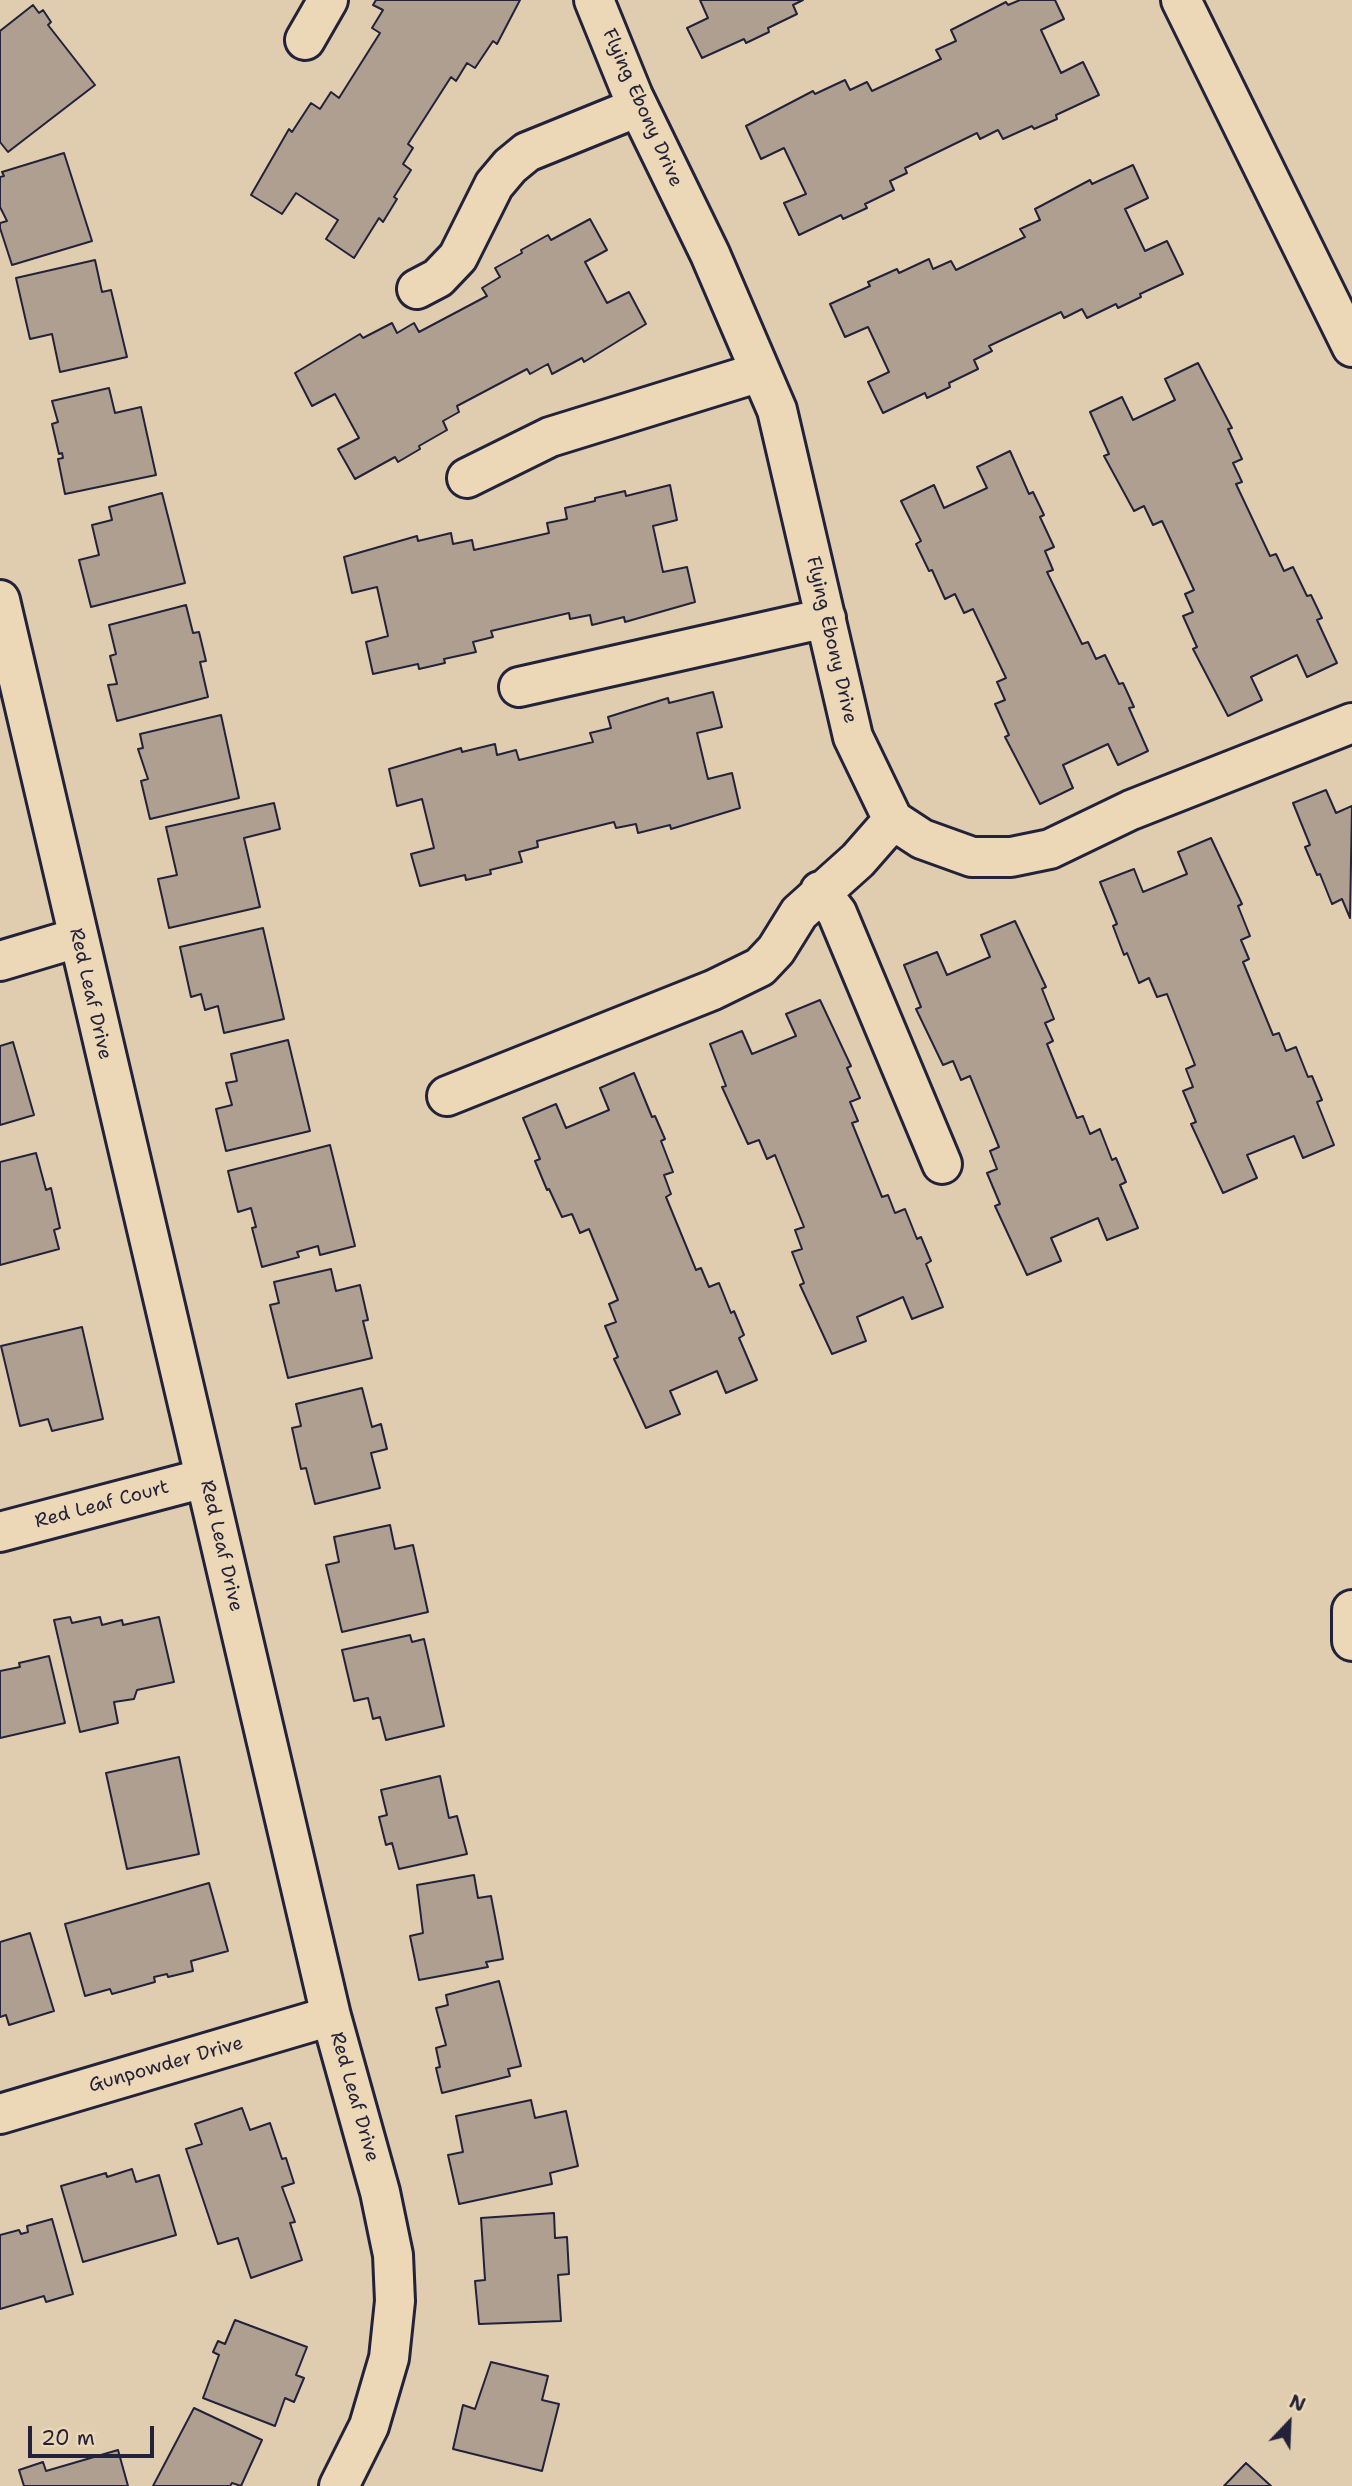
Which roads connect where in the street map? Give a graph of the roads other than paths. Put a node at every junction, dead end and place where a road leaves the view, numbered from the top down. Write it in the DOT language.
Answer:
graph roads {
  1 [pos="328,0"];
  2 [pos="594,0"];
  3 [pos="1181,0"];
  4 [pos="305,40"];
  5 [pos="638,107"];
  6 [pos="417,289"];
  7 [pos="1352,347"];
  8 [pos="760,372"];
  9 [pos="467,478"];
  10 [pos="0,600"];
  11 [pos="826,618"];
  12 [pos="519,687"];
  13 [pos="1352,723"];
  14 [pos="894,820"];
  15 [pos="820,891"];
  16 [pos="77,938"];
  17 [pos="0,961"];
  18 [pos="447,1096"];
  19 [pos="942,1164"];
  20 [pos="205,1478"];
  21 [pos="0,1532"];
  22 [pos="1352,1610"];
  23 [pos="1352,1641"];
  24 [pos="331,2016"];
  25 [pos="0,2114"];
  26 [pos="339,2486"];
  1 -- 4 [label="street"];
  2 -- 5 [label="street, Flying Ebony Drive"];
  3 -- 7 [label="street"];
  5 -- 6 [label="street"];
  5 -- 8 [label="street, Flying Ebony Drive"];
  8 -- 9 [label="street"];
  8 -- 11 [label="street, Flying Ebony Drive"];
  10 -- 16 [label="street, Red Leaf Drive"];
  11 -- 12 [label="street"];
  11 -- 14 [label="street, Flying Ebony Drive"];
  13 -- 14 [label="street"];
  14 -- 15 [label="street"];
  15 -- 18 [label="street"];
  15 -- 19 [label="street"];
  16 -- 17 [label="street"];
  16 -- 20 [label="street, Red Leaf Drive"];
  20 -- 21 [label="street, Red Leaf Court"];
  20 -- 24 [label="street, Red Leaf Drive"];
  22 -- 23 [label="street"];
  24 -- 25 [label="street, Gunpowder Drive"];
  24 -- 26 [label="street, Red Leaf Drive"];
}
